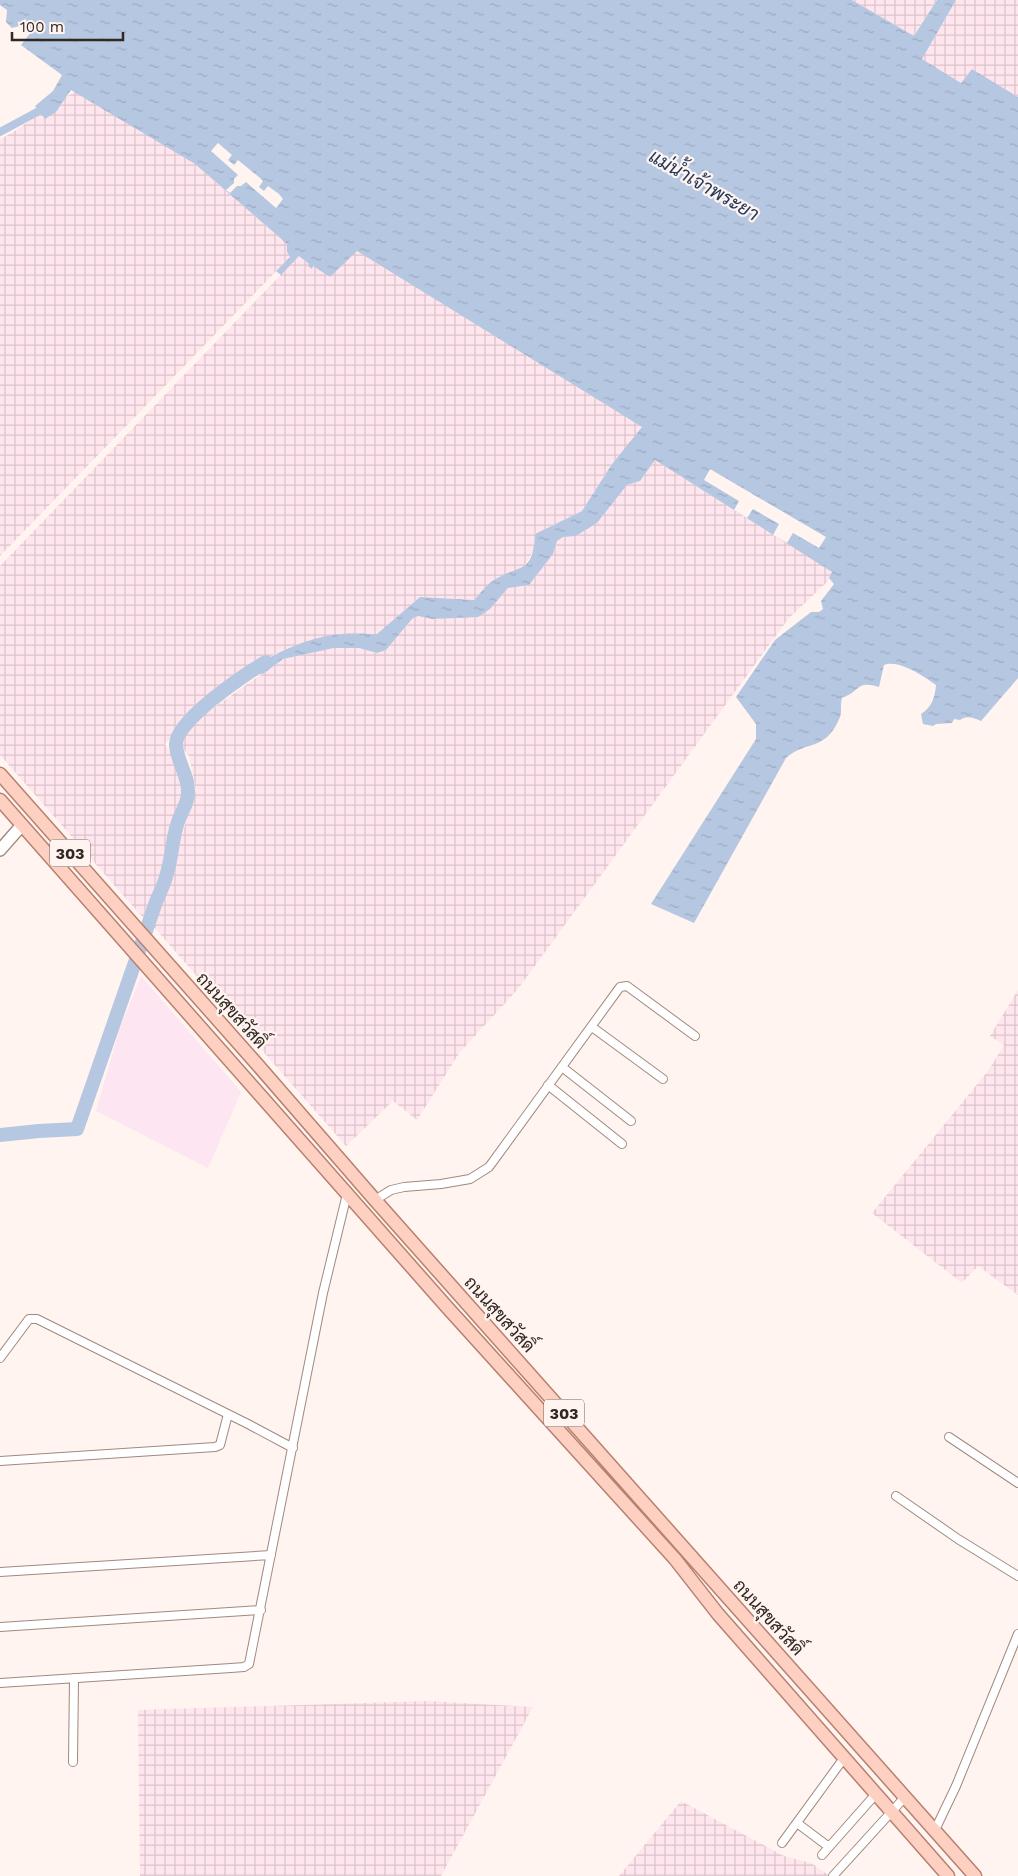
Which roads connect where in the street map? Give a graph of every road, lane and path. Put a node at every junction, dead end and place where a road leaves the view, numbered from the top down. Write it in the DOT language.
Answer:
graph roads {
  1 [pos="0,774"];
  2 [pos="0,800"];
  3 [pos="22,824"];
  4 [pos="0,850"];
  5 [pos="592,1027"];
  6 [pos="695,1036"];
  7 [pos="562,1067"];
  8 [pos="663,1079"];
  9 [pos="548,1086"];
  10 [pos="631,1121"];
  11 [pos="622,1144"];
  12 [pos="347,1194"];
  13 [pos="375,1200"];
  14 [pos="0,1358"];
  15 [pos="228,1414"];
  16 [pos="949,1437"];
  17 [pos="293,1448"];
  18 [pos="0,1461"];
  19 [pos="1018,1483"];
  20 [pos="896,1496"];
  21 [pos="271,1555"];
  22 [pos="0,1572"];
  23 [pos="1018,1576"];
  24 [pos="261,1610"];
  25 [pos="0,1627"];
  26 [pos="1018,1634"];
  27 [pos="74,1678"];
  28 [pos="0,1683"];
  29 [pos="844,1758"];
  30 [pos="73,1762"];
  31 [pos="875,1794"];
  32 [pos="906,1797"];
  33 [pos="890,1812"];
  34 [pos="797,1823"];
  35 [pos="935,1830"];
  36 [pos="782,1843"];
  37 [pos="829,1847"];
  38 [pos="822,1855"];
  39 [pos="833,1876"];
  40 [pos="948,1876"];
  41 [pos="975,1876"];
  1 -- 13 [label="main road, ถนนสุขสวัสดิ์ / 303"];
  2 -- 3 [label="main road, ถนนสุขสวัสดิ์ / 303"];
  3 -- 4 [label="street"];
  3 -- 12 [label="main road, ถนนสุขสวัสดิ์ / 303"];
  5 -- 6 [label="street"];
  5 -- 7 [label="street"];
  5 -- 8 [label="street"];
  7 -- 9 [label="street"];
  7 -- 10 [label="street"];
  9 -- 11 [label="street"];
  9 -- 13 [label="street"];
  12 -- 17 [label="street"];
  12 -- 29 [label="main road, ถนนสุขสวัสดิ์ / 303"];
  13 -- 32 [label="main road, ถนนสุขสวัสดิ์ / 303"];
  14 -- 15 [label="street"];
  15 -- 17 [label="street"];
  15 -- 18 [label="street"];
  16 -- 19 [label="street"];
  17 -- 21 [label="street"];
  20 -- 23 [label="street"];
  21 -- 22 [label="street"];
  21 -- 24 [label="street"];
  24 -- 25 [label="street"];
  24 -- 27 [label="street"];
  26 -- 35 [label="street"];
  27 -- 28 [label="street"];
  27 -- 30 [label="street"];
  29 -- 31 [label="main road, ถนนสุขสวัสดิ์ / 303"];
  29 -- 34 [label="street"];
  31 -- 33 [label="main road, ถนนสุขสวัสดิ์ / 303"];
  31 -- 37 [label="street"];
  32 -- 33 [label="street"];
  32 -- 35 [label="main road, ถนนสุขสวัสดิ์ / 303"];
  33 -- 39 [label="street"];
  33 -- 40 [label="main road, ถนนสุขสวัสดิ์ / 303"];
  34 -- 36 [label="street"];
  34 -- 37 [label="street"];
  35 -- 41 [label="main road, ถนนสุขสวัสดิ์ / 303"];
  37 -- 38 [label="street"];
}
